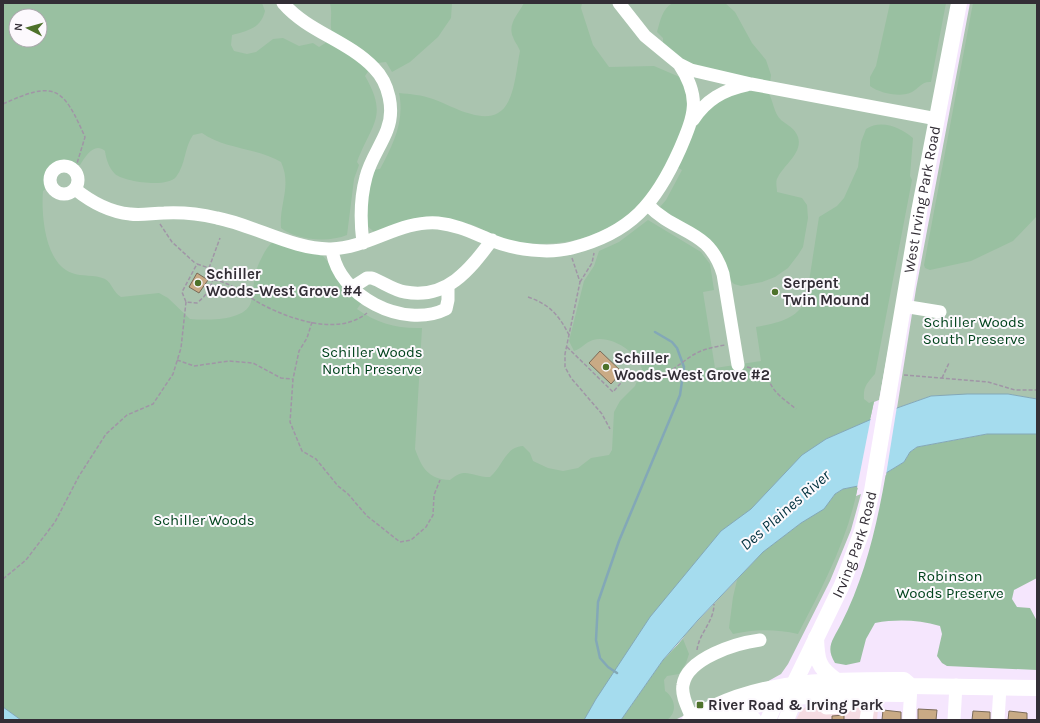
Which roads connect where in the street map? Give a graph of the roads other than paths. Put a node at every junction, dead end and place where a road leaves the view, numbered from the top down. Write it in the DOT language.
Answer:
graph roads {
  1 [pos="283,3"];
  2 [pos="619,3"];
  3 [pos="959,3"];
  4 [pos="679,64"];
  5 [pos="751,84"];
  6 [pos="937,119"];
  7 [pos="692,122"];
  8 [pos="75,189"];
  9 [pos="648,205"];
  10 [pos="492,240"];
  11 [pos="363,243"];
  12 [pos="332,249"];
  13 [pos="448,286"];
  14 [pos="353,287"];
  15 [pos="903,306"];
  16 [pos="940,312"];
  17 [pos="738,365"];
  18 [pos="888,397"];
  19 [pos="816,638"];
  20 [pos="760,640"];
  21 [pos="836,680"];
  22 [pos="956,685"];
  23 [pos="911,686"];
  24 [pos="1000,687"];
  25 [pos="1037,688"];
  26 [pos="794,691"];
  27 [pos="870,693"];
  28 [pos="776,701"];
  29 [pos="826,708"];
  30 [pos="736,710"];
  31 [pos="691,719"];
  32 [pos="714,720"];
  33 [pos="754,720"];
  34 [pos="768,720"];
  35 [pos="786,720"];
  36 [pos="866,720"];
  37 [pos="909,720"];
  38 [pos="954,720"];
  39 [pos="998,720"];
  1 -- 11 [label="street"];
  2 -- 4 [label="street"];
  3 -- 6 [label="main road, West Irving Park Road"];
  4 -- 5 [label="street"];
  4 -- 7 [label="street"];
  5 -- 6 [label="street"];
  5 -- 7 [label="street"];
  6 -- 15 [label="main road, West Irving Park Road"];
  7 -- 9 [label="street"];
  8 -- 8 [label="street"];
  8 -- 12 [label="street"];
  9 -- 10 [label="street"];
  9 -- 17 [label="street"];
  10 -- 11 [label="street"];
  10 -- 13 [label="street"];
  11 -- 12 [label="street"];
  12 -- 14 [label="street"];
  13 -- 14 [label="street"];
  13 -- 14 [label="street"];
  15 -- 16 [label="street"];
  15 -- 18 [label="main road, West Irving Park Road"];
  18 -- 19 [label="main road, Irving Park Road"];
  19 -- 21 [label="main road"];
  19 -- 26 [label="main road, Irving Park Road"];
  20 -- 31 [label="street"];
  21 -- 23 [label="main road"];
  21 -- 26 [label="main road"];
  22 -- 23 [label="main road"];
  22 -- 24 [label="main road"];
  22 -- 38 [label="street"];
  23 -- 27 [label="main road"];
  23 -- 37 [label="street"];
  24 -- 25 [label="main road"];
  24 -- 39 [label="street"];
  26 -- 28 [label="main road, Irving Park Road"];
  26 -- 29 [label="main road"];
  26 -- 31 [label="main road"];
  26 -- 35 [label="main road, Irving Park Road"];
  27 -- 29 [label="main road"];
  27 -- 36 [label="street"];
  28 -- 30 [label="main road"];
  28 -- 34 [label="main road, Irving Park Road"];
  30 -- 32 [label="main road"];
  30 -- 33 [label="main road"];
}
